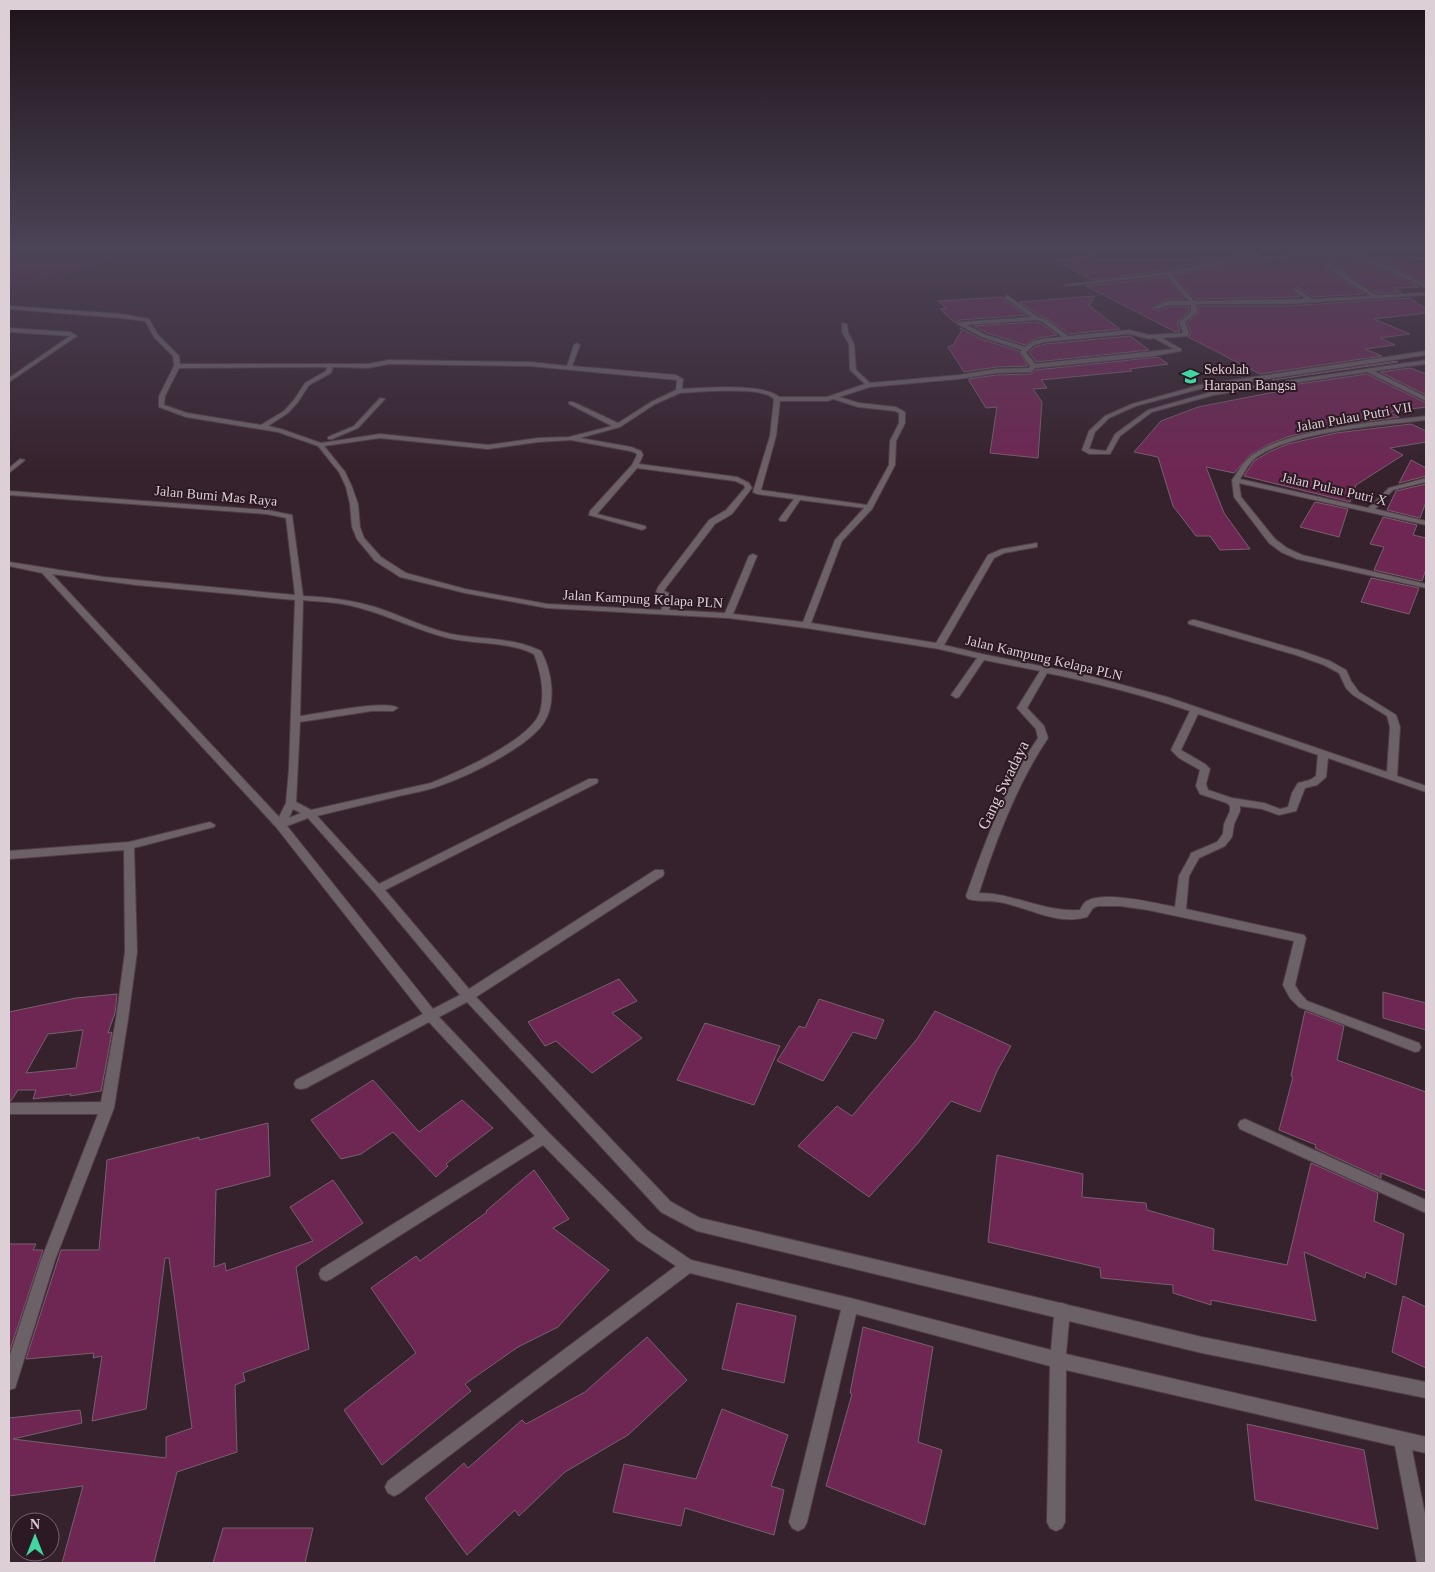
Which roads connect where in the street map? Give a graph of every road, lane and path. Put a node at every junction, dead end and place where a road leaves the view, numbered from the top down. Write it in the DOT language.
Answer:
graph roads {
  1 [pos="149,323"];
  2 [pos="968,323"];
  3 [pos="1048,323"];
  4 [pos="1182,323"];
  5 [pos="844,324"];
  6 [pos="10,330"];
  7 [pos="1066,337"];
  8 [pos="1156,337"];
  9 [pos="577,345"];
  10 [pos="1025,349"];
  11 [pos="1426,353"];
  12 [pos="1426,362"];
  13 [pos="1355,364"];
  14 [pos="330,365"];
  15 [pos="177,366"];
  16 [pos="1033,366"];
  17 [pos="569,367"];
  18 [pos="1368,371"];
  19 [pos="9,380"];
  20 [pos="869,385"];
  21 [pos="679,391"];
  22 [pos="834,398"];
  23 [pos="382,399"];
  24 [pos="777,399"];
  25 [pos="1426,400"];
  26 [pos="571,404"];
  27 [pos="1134,405"];
  28 [pos="1150,411"];
  29 [pos="1426,418"];
  30 [pos="618,426"];
  31 [pos="263,427"];
  32 [pos="569,439"];
  33 [pos="317,444"];
  34 [pos="22,460"];
  35 [pos="635,466"];
  36 [pos="9,470"];
  37 [pos="1235,480"];
  38 [pos="1426,480"];
  39 [pos="747,491"];
  40 [pos="757,492"];
  41 [pos="9,493"];
  42 [pos="799,497"];
  43 [pos="870,507"];
  44 [pos="1369,510"];
  45 [pos="783,519"];
  46 [pos="1426,523"];
  47 [pos="642,528"];
  48 [pos="1034,545"];
  49 [pos="753,556"];
  50 [pos="9,564"];
  51 [pos="45,571"];
  52 [pos="1426,586"];
  53 [pos="299,598"];
  54 [pos="664,612"];
  55 [pos="728,616"];
  56 [pos="1192,622"];
  57 [pos="806,625"];
  58 [pos="939,646"];
  59 [pos="982,658"];
  60 [pos="1045,670"];
  61 [pos="956,695"];
  62 [pos="393,708"];
  63 [pos="1195,710"];
  64 [pos="295,720"];
  65 [pos="1323,754"];
  66 [pos="1392,778"];
  67 [pos="594,781"];
  68 [pos="1426,789"];
  69 [pos="1231,801"];
  70 [pos="291,803"];
  71 [pos="310,814"];
  72 [pos="210,825"];
  73 [pos="280,825"];
  74 [pos="130,846"];
  75 [pos="9,855"];
  76 [pos="659,874"];
  77 [pos="378,889"];
  78 [pos="1180,912"];
  79 [pos="468,996"];
  80 [pos="431,1016"];
  81 [pos="1415,1048"];
  82 [pos="301,1084"];
  83 [pos="9,1108"];
  84 [pos="107,1108"];
  85 [pos="1245,1126"];
  86 [pos="544,1137"];
  87 [pos="1426,1208"];
  88 [pos="688,1266"];
  89 [pos="326,1274"];
  90 [pos="850,1305"];
  91 [pos="1062,1310"];
  92 [pos="1058,1360"];
  93 [pos="9,1382"];
  94 [pos="1426,1390"];
  95 [pos="1402,1440"];
  96 [pos="1426,1445"];
  97 [pos="394,1487"];
  98 [pos="798,1522"];
  99 [pos="1056,1522"];
  100 [pos="1426,1563"];
  1 -- 15 [label="street"];
  2 -- 10 [label="street"];
  3 -- 7 [label="street"];
  4 -- 8 [label="street"];
  5 -- 20 [label="street"];
  6 -- 19 [label="street"];
  7 -- 8 [label="street"];
  7 -- 10 [label="street"];
  8 -- 16 [label="street"];
  9 -- 17 [label="street"];
  10 -- 16 [label="street"];
  11 -- 13 [label="street"];
  12 -- 18 [label="street"];
  13 -- 18 [label="street"];
  13 -- 27 [label="street"];
  14 -- 15 [label="street"];
  14 -- 17 [label="street"];
  14 -- 31 [label="street"];
  15 -- 31 [label="street"];
  16 -- 20 [label="street"];
  17 -- 21 [label="street"];
  18 -- 25 [label="street"];
  18 -- 28 [label="street"];
  20 -- 22 [label="street"];
  21 -- 24 [label="street"];
  21 -- 30 [label="street"];
  22 -- 24 [label="street"];
  22 -- 43 [label="street"];
  23 -- 33 [label="street"];
  24 -- 40 [label="street"];
  26 -- 30 [label="street"];
  27 -- 28 [label="street"];
  27 -- 28 [label="street"];
  29 -- 37 [label="street, Jalan Pulau Putri VII"];
  30 -- 32 [label="street"];
  31 -- 33 [label="street"];
  32 -- 33 [label="street"];
  32 -- 35 [label="street"];
  33 -- 54 [label="street, Jalan Kampung Kelapa PLN"];
  34 -- 36 [label="street"];
  35 -- 39 [label="street"];
  35 -- 47 [label="street"];
  37 -- 44 [label="street, Jalan Pulau Putri X"];
  37 -- 52 [label="street"];
  38 -- 44 [label="street"];
  39 -- 40 [label="street"];
  39 -- 54 [label="street"];
  40 -- 42 [label="street"];
  41 -- 53 [label="street, Jalan Bumi Mas Raya"];
  42 -- 43 [label="street"];
  42 -- 45 [label="street"];
  43 -- 57 [label="street"];
  44 -- 46 [label="street, Jalan Pulau Putri X"];
  48 -- 58 [label="street"];
  49 -- 55 [label="street"];
  50 -- 51 [label="street"];
  51 -- 53 [label="street"];
  51 -- 73 [label="street"];
  53 -- 64 [label="street, Jalan Bumi Mas Raya"];
  53 -- 71 [label="street"];
  54 -- 55 [label="street, Jalan Kampung Kelapa PLN"];
  55 -- 57 [label="street, Jalan Kampung Kelapa PLN"];
  56 -- 66 [label="street"];
  57 -- 58 [label="street, Jalan Kampung Kelapa PLN"];
  58 -- 59 [label="street, Jalan Kampung Kelapa PLN"];
  59 -- 60 [label="street, Jalan Kampung Kelapa PLN"];
  59 -- 61 [label="street"];
  60 -- 63 [label="street, Jalan Kampung Kelapa PLN"];
  60 -- 78 [label="street, Gang Swadaya"];
  62 -- 64 [label="street"];
  63 -- 65 [label="street, Jalan Kampung Kelapa PLN"];
  63 -- 69 [label="street"];
  64 -- 70 [label="street, Jalan Bumi Mas Raya"];
  65 -- 66 [label="street, Jalan Kampung Kelapa PLN"];
  65 -- 69 [label="street"];
  66 -- 68 [label="street, Jalan Kampung Kelapa PLN"];
  67 -- 77 [label="street"];
  69 -- 78 [label="street"];
  70 -- 71 [label="street"];
  70 -- 73 [label="street"];
  71 -- 73 [label="street"];
  71 -- 77 [label="street"];
  72 -- 74 [label="street"];
  73 -- 80 [label="street"];
  74 -- 75 [label="street"];
  74 -- 84 [label="street"];
  76 -- 79 [label="street"];
  77 -- 79 [label="street"];
  78 -- 81 [label="street"];
  79 -- 80 [label="street"];
  79 -- 91 [label="street"];
  80 -- 82 [label="street"];
  80 -- 86 [label="street"];
  83 -- 84 [label="street"];
  84 -- 93 [label="street"];
  85 -- 87 [label="street"];
  86 -- 88 [label="street"];
  86 -- 89 [label="street"];
  88 -- 90 [label="street"];
  88 -- 97 [label="street"];
  90 -- 92 [label="street"];
  90 -- 98 [label="street"];
  91 -- 92 [label="street"];
  91 -- 94 [label="street"];
  92 -- 95 [label="street"];
  92 -- 99 [label="street"];
  95 -- 96 [label="street"];
  95 -- 100 [label="street"];
}
